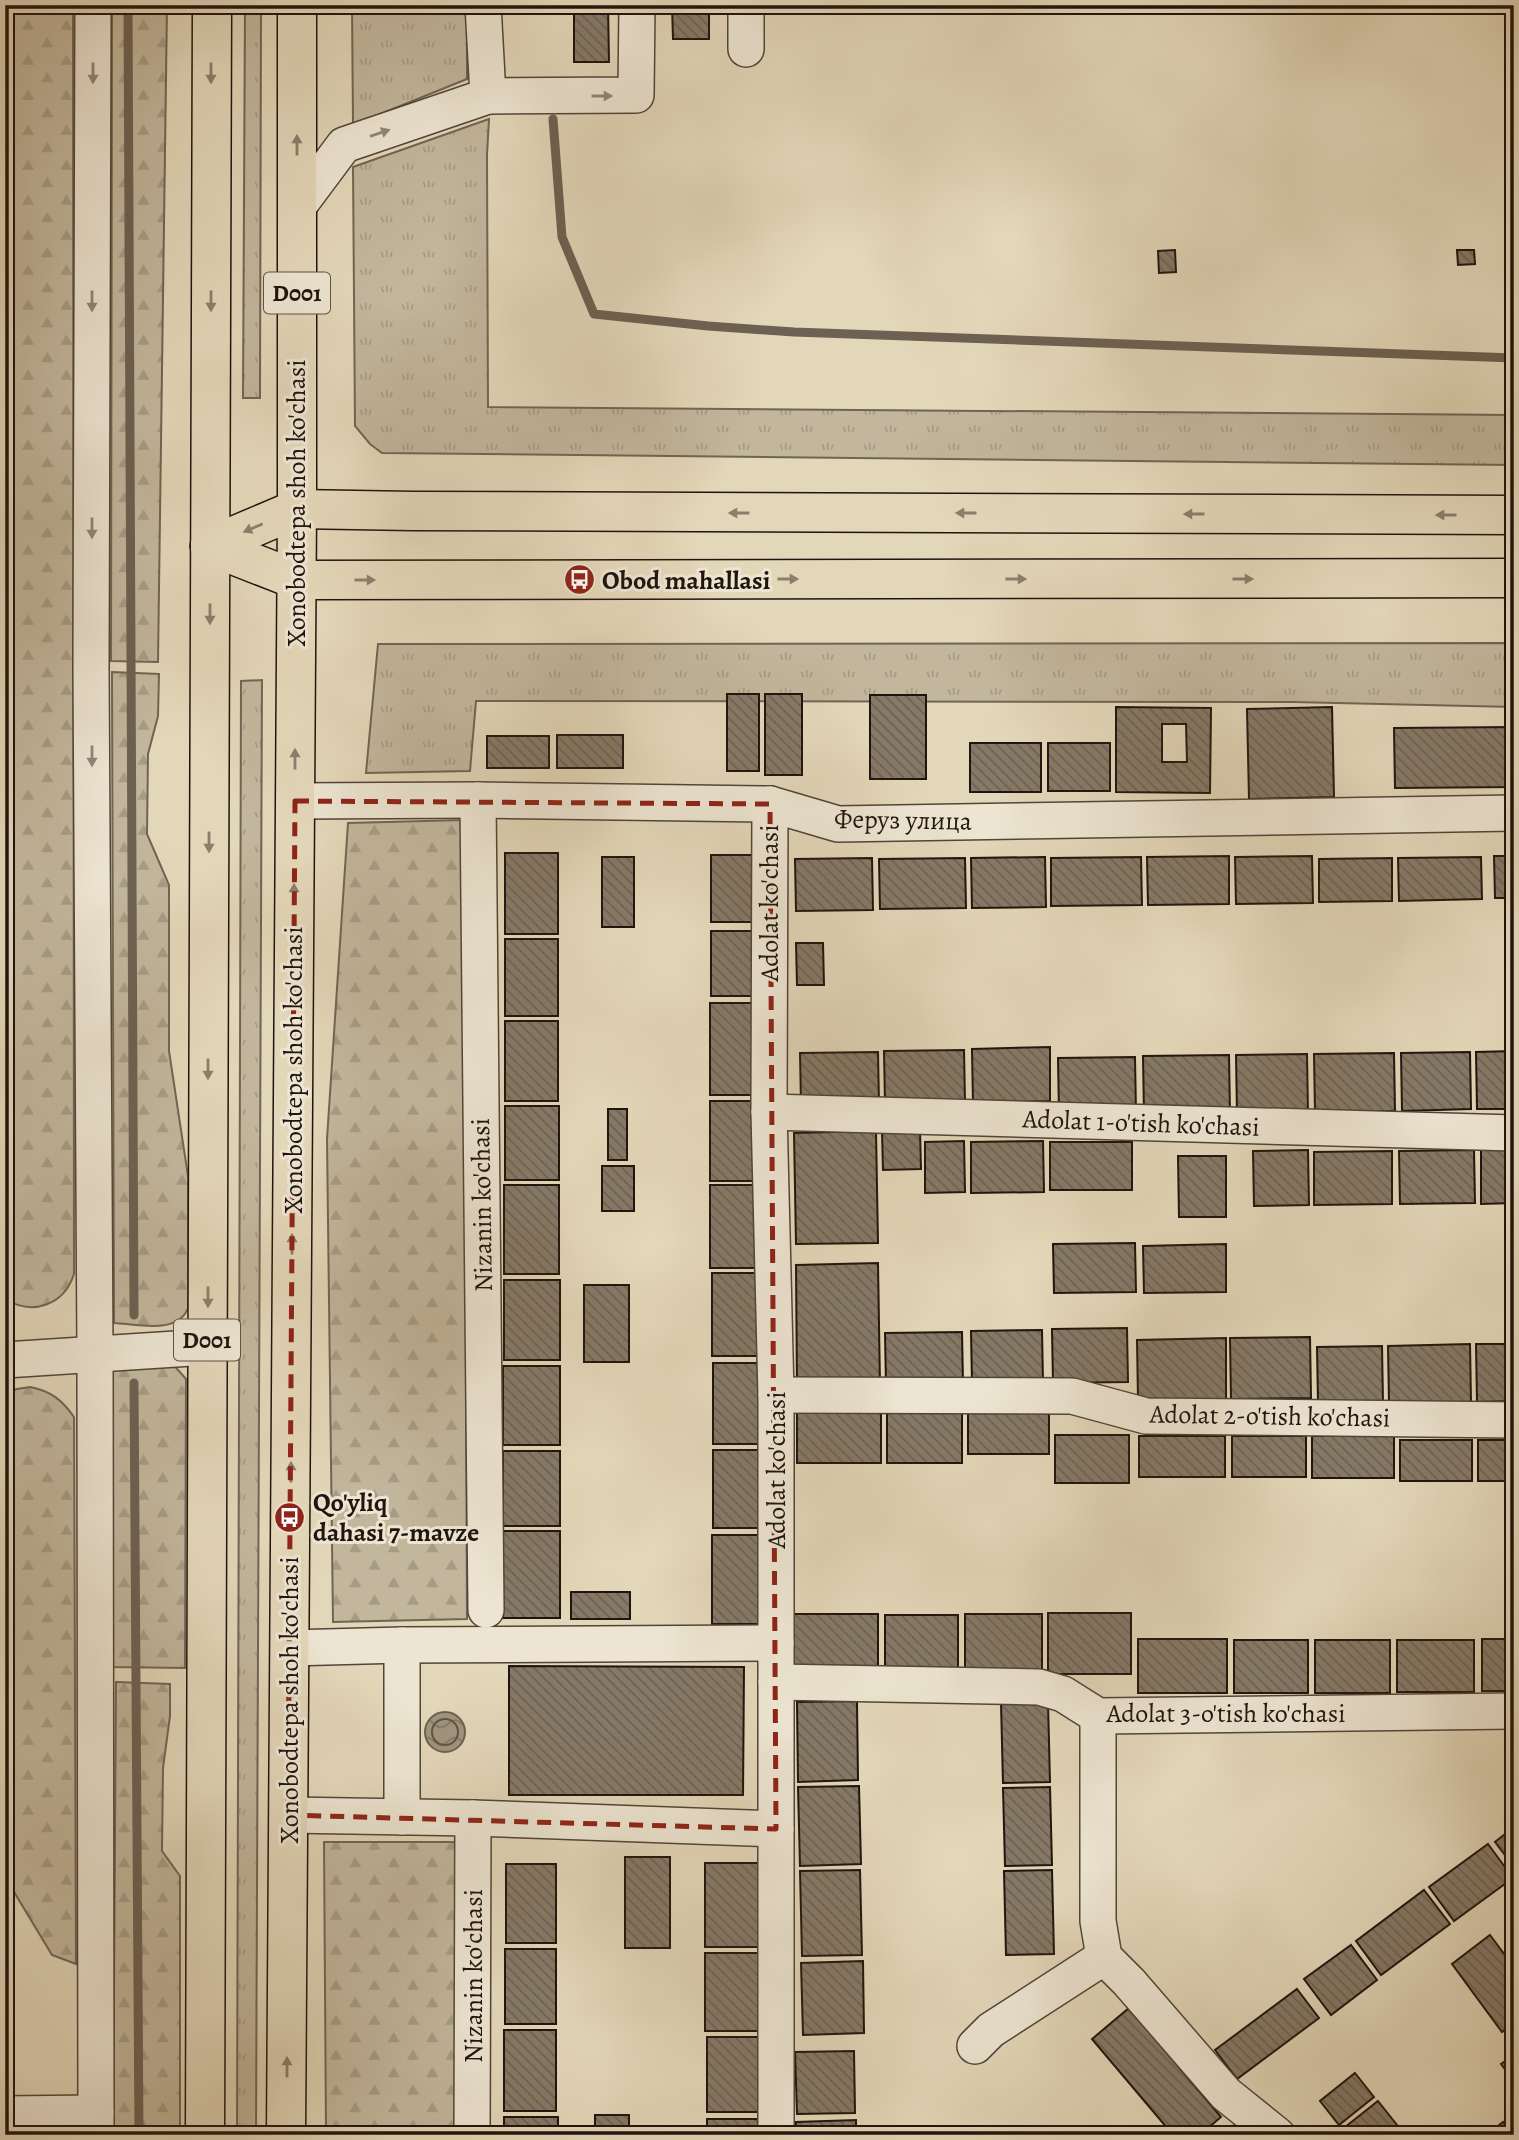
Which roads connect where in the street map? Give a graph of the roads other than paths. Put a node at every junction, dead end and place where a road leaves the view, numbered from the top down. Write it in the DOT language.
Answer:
graph roads {
  1 [pos="93,5"];
  2 [pos="212,5"];
  3 [pos="297,5"];
  4 [pos="483,5"];
  5 [pos="637,5"];
  6 [pos="746,5"];
  7 [pos="746,49"];
  8 [pos="488,96"];
  9 [pos="297,208"];
  10 [pos="297,509"];
  11 [pos="1514,515"];
  12 [pos="210,546"];
  13 [pos="1514,578"];
  14 [pos="297,580"];
  15 [pos="478,800"];
  16 [pos="295,801"];
  17 [pos="770,804"];
  18 [pos="1514,813"];
  19 [pos="769,1112"];
  20 [pos="1514,1133"];
  21 [pos="207,1347"];
  22 [pos="95,1353"];
  23 [pos="5,1360"];
  24 [pos="776,1395"];
  25 [pos="1514,1420"];
  26 [pos="486,1610"];
  27 [pos="776,1643"];
  28 [pos="402,1645"];
  29 [pos="289,1648"];
  30 [pos="776,1682"];
  31 [pos="1514,1711"];
  32 [pos="1098,1716"];
  33 [pos="288,1815"];
  34 [pos="402,1817"];
  35 [pos="473,1818"];
  36 [pos="776,1829"];
  37 [pos="1104,1957"];
  38 [pos="975,2046"];
  39 [pos="5,2114"];
  40 [pos="96,2124"];
  41 [pos="205,2135"];
  42 [pos="286,2135"];
  43 [pos="472,2135"];
  44 [pos="776,2135"];
  45 [pos="1277,2135"];
  1 -- 22 [label="street, one-way"];
  2 -- 12 [label="main road, D001, one-way"];
  9 -- 3 [label="main road, Xonobodtepa shoh ko'chasi / D001, one-way"];
  4 -- 8 [label="street"];
  8 -- 5 [label="street, one-way"];
  6 -- 7 [label="street"];
  9 -- 8 [label="street, one-way"];
  9 -- 10 [label="main road, Xonobodtepa shoh ko'chasi / D001"];
  11 -- 10 [label="main road, one-way"];
  10 -- 12 [label="main road, one-way"];
  10 -- 14 [label="main road, Xonobodtepa shoh ko'chasi / D001"];
  12 -- 14 [label="main road"];
  12 -- 21 [label="main road, D001, one-way"];
  14 -- 13 [label="main road, one-way"];
  16 -- 14 [label="main road, Xonobodtepa shoh ko'chasi / D001, one-way"];
  15 -- 16 [label="street, Феруз улица"];
  15 -- 17 [label="street, Феруз улица"];
  15 -- 26 [label="street, Nizanin ko'chasi"];
  29 -- 16 [label="main road, Xonobodtepa shoh ko'chasi / D001, one-way"];
  17 -- 18 [label="street, Феруз улица"];
  17 -- 19 [label="street, Adolat ko'chasi"];
  19 -- 20 [label="street, Adolat 1-o'tish ko'chasi"];
  19 -- 24 [label="street, Adolat ko'chasi"];
  21 -- 22 [label="street"];
  21 -- 41 [label="main road, D001"];
  22 -- 23 [label="street"];
  22 -- 40 [label="street"];
  24 -- 25 [label="street, Adolat 2-o'tish ko'chasi"];
  24 -- 27 [label="street, Adolat ko'chasi"];
  27 -- 28 [label="street"];
  27 -- 30 [label="street, Adolat ko'chasi"];
  28 -- 29 [label="street"];
  28 -- 34 [label="street"];
  29 -- 33 [label="main road, Xonobodtepa shoh ko'chasi / D001"];
  30 -- 32 [label="street, Adolat 3-o'tish ko'chasi"];
  30 -- 36 [label="street, Adolat ko'chasi"];
  31 -- 32 [label="street, Adolat 3-o'tish ko'chasi"];
  32 -- 37 [label="street"];
  33 -- 34 [label="street"];
  42 -- 33 [label="main road, Xonobodtepa shoh ko'chasi / D001, one-way"];
  34 -- 35 [label="street"];
  35 -- 36 [label="street"];
  35 -- 43 [label="street, Nizanin ko'chasi"];
  36 -- 44 [label="street, Adolat ko'chasi"];
  37 -- 38 [label="street"];
  37 -- 45 [label="street"];
  39 -- 40 [label="street"];
}
